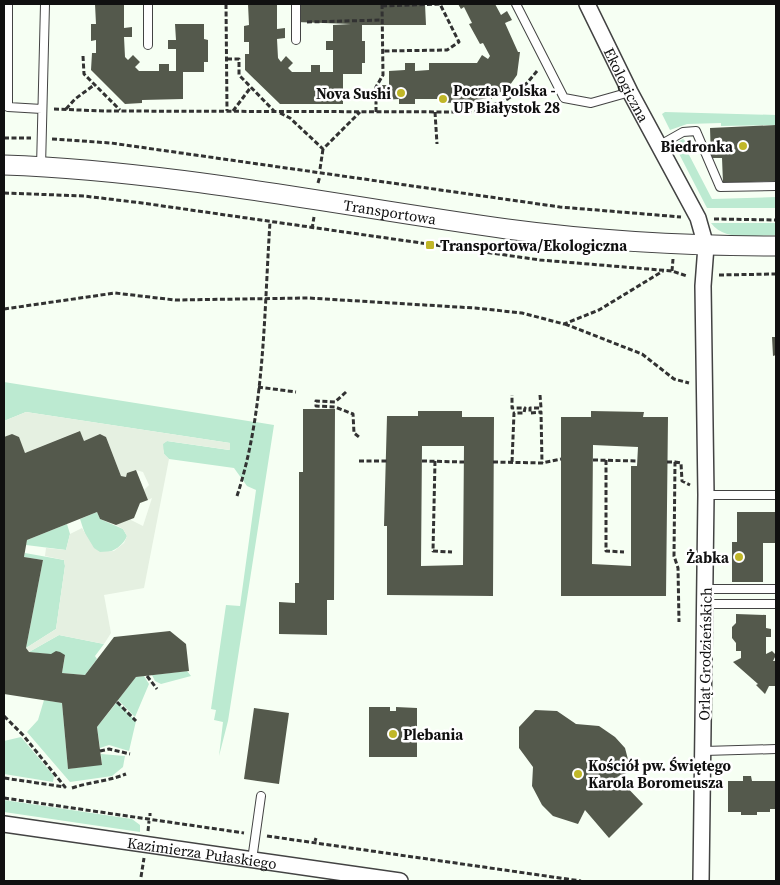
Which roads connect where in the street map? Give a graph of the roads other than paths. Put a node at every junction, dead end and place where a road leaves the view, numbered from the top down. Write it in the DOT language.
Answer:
graph roads {
  1 [pos="8,4"];
  2 [pos="45,4"];
  3 [pos="148,4"];
  4 [pos="296,4"];
  5 [pos="516,4"];
  6 [pos="587,4"];
  7 [pos="296,40"];
  8 [pos="148,46"];
  9 [pos="630,92"];
  10 [pos="6,107"];
  11 [pos="42,109"];
  12 [pos="660,145"];
  13 [pos="4,166"];
  14 [pos="41,167"];
  15 [pos="776,186"];
  16 [pos="706,246"];
  17 [pos="776,246"];
  18 [pos="706,494"];
  19 [pos="776,495"];
  20 [pos="706,589"];
  21 [pos="776,589"];
  22 [pos="705,604"];
  23 [pos="776,604"];
  24 [pos="776,749"];
  25 [pos="704,751"];
  26 [pos="261,796"];
  27 [pos="4,824"];
  28 [pos="252,860"];
  29 [pos="400,881"];
  30 [pos="701,881"];
  1 -- 10 [label="lane"];
  2 -- 11 [label="lane"];
  3 -- 8 [label="lane"];
  4 -- 7 [label="lane"];
  5 -- 9 [label="lane"];
  6 -- 9 [label="street, Ekologiczna"];
  9 -- 12 [label="street, Ekologiczna"];
  10 -- 11 [label="lane"];
  11 -- 14 [label="lane"];
  12 -- 15 [label="lane"];
  12 -- 16 [label="street, Ekologiczna"];
  13 -- 14 [label="street, Transportowa"];
  14 -- 16 [label="street, Transportowa"];
  16 -- 17 [label="street, Transportowa"];
  16 -- 18 [label="street, Orląt Grodzieńskich"];
  18 -- 19 [label="lane"];
  18 -- 20 [label="street, Orląt Grodzieńskich"];
  20 -- 21 [label="lane"];
  20 -- 22 [label="street, Orląt Grodzieńskich"];
  22 -- 23 [label="lane"];
  22 -- 25 [label="street, Orląt Grodzieńskich"];
  24 -- 25 [label="lane"];
  25 -- 30 [label="street, Orląt Grodzieńskich"];
  26 -- 28 [label="lane"];
  27 -- 28 [label="street, Kazimierza Pułaskiego"];
  28 -- 29 [label="street, Kazimierza Pułaskiego"];
}
